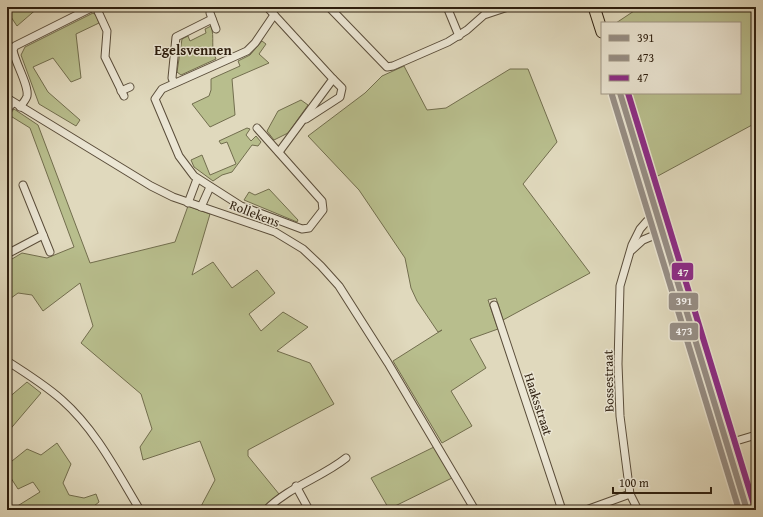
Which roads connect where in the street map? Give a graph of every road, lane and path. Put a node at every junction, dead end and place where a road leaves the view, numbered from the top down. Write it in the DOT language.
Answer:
graph roads {
  1 [pos="95,7"];
  2 [pos="266,7"];
  3 [pos="329,7"];
  4 [pos="447,7"];
  5 [pos="508,7"];
  6 [pos="594,7"];
  7 [pos="274,16"];
  8 [pos="216,29"];
  9 [pos="601,29"];
  10 [pos="459,36"];
  11 [pos="333,79"];
  12 [pos="174,83"];
  13 [pos="130,87"];
  14 [pos="620,94"];
  15 [pos="7,98"];
  16 [pos="14,103"];
  17 [pos="20,107"];
  18 [pos="7,109"];
  19 [pos="302,121"];
  20 [pos="257,128"];
  21 [pos="279,152"];
  22 [pos="197,179"];
  23 [pos="23,185"];
  24 [pos="210,187"];
  25 [pos="188,203"];
  26 [pos="201,207"];
  27 [pos="658,218"];
  28 [pos="662,232"];
  29 [pos="43,235"];
  30 [pos="631,251"];
  31 [pos="50,252"];
  32 [pos="7,254"];
  33 [pos="494,305"];
  34 [pos="7,361"];
  35 [pos="756,435"];
  36 [pos="726,444"];
  37 [pos="346,458"];
  38 [pos="296,486"];
  39 [pos="630,494"];
  40 [pos="140,510"];
  41 [pos="266,510"];
  42 [pos="309,510"];
  43 [pos="476,510"];
  44 [pos="562,510"];
  45 [pos="586,510"];
  46 [pos="638,510"];
  47 [pos="747,510"];
  1 -- 13 [label="street"];
  1 -- 17 [label="street"];
  2 -- 7 [label="street"];
  3 -- 10 [label="street"];
  4 -- 10 [label="street"];
  5 -- 10 [label="street"];
  6 -- 9 [label="main road"];
  7 -- 11 [label="street"];
  7 -- 12 [label="street"];
  8 -- 12 [label="street"];
  11 -- 19 [label="street"];
  11 -- 19 [label="street"];
  12 -- 22 [label="street"];
  14 -- 27 [label="main road"];
  15 -- 16 [label="street, Rollekens"];
  16 -- 17 [label="street, Rollekens"];
  16 -- 18 [label="street"];
  17 -- 25 [label="street, Rollekens"];
  19 -- 21 [label="street"];
  20 -- 21 [label="street"];
  21 -- 24 [label="street"];
  22 -- 24 [label="street"];
  22 -- 25 [label="street"];
  23 -- 29 [label="street"];
  24 -- 26 [label="street"];
  25 -- 26 [label="street, Rollekens"];
  26 -- 43 [label="street, Rollekens"];
  27 -- 28 [label="main road"];
  27 -- 30 [label="street, Bossestraat"];
  28 -- 30 [label="street"];
  28 -- 36 [label="main road"];
  29 -- 31 [label="street"];
  29 -- 32 [label="street"];
  30 -- 39 [label="street, Bossestraat"];
  33 -- 44 [label="street, Haaksstraat"];
  34 -- 40 [label="street"];
  35 -- 36 [label="street"];
  36 -- 47 [label="main road"];
  37 -- 38 [label="street"];
  38 -- 41 [label="street"];
  38 -- 42 [label="street"];
  39 -- 45 [label="street"];
  39 -- 46 [label="street, Bossestraat"];
}
